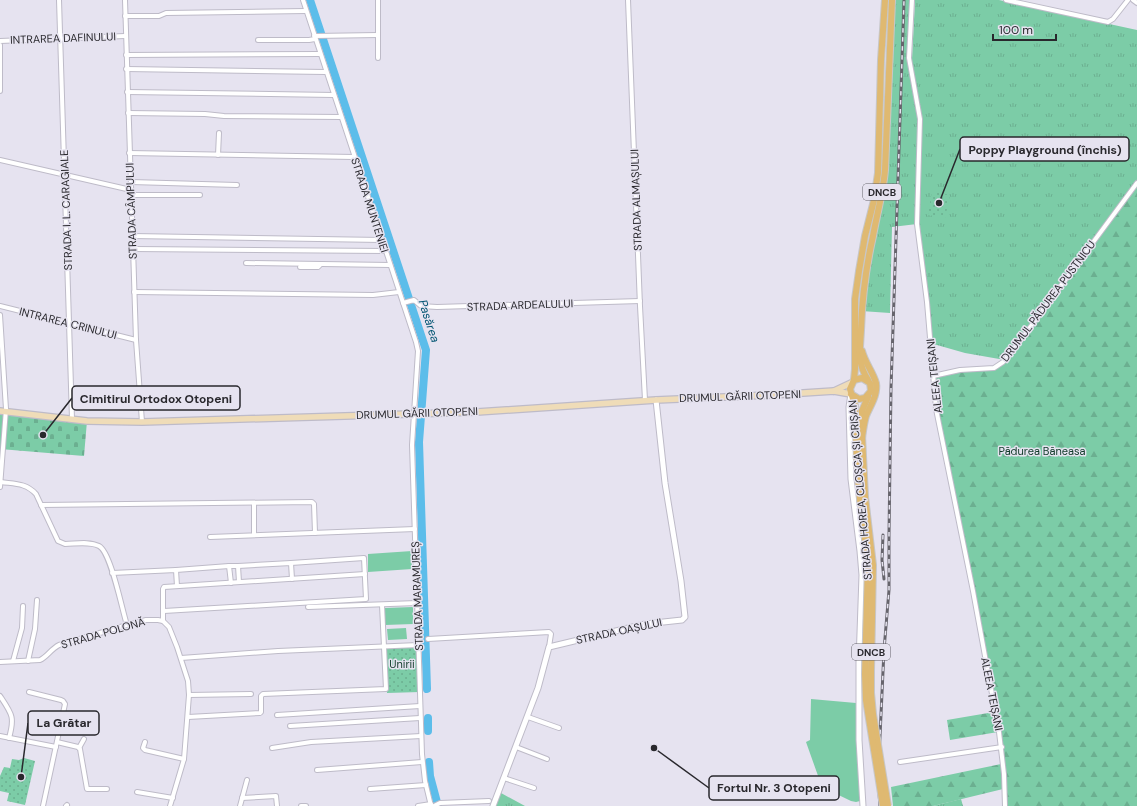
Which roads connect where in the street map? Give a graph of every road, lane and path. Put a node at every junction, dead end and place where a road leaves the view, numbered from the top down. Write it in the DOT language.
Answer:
graph roads {
  1 [pos="59,0"];
  2 [pos="125,0"];
  3 [pos="303,0"];
  4 [pos="378,0"];
  5 [pos="628,0"];
  6 [pos="885,0"];
  7 [pos="892,0"];
  8 [pos="912,0"];
  9 [pos="1006,0"];
  10 [pos="1128,0"];
  11 [pos="1133,0"];
  12 [pos="1137,3"];
  13 [pos="306,11"];
  14 [pos="125,16"];
  15 [pos="378,35"];
  16 [pos="125,36"];
  17 [pos="318,36"];
  18 [pos="61,38"];
  19 [pos="0,40"];
  20 [pos="258,40"];
  21 [pos="0,45"];
  22 [pos="320,54"];
  23 [pos="126,55"];
  24 [pos="378,58"];
  25 [pos="126,69"];
  26 [pos="326,72"];
  27 [pos="0,91"];
  28 [pos="127,92"];
  29 [pos="334,95"];
  30 [pos="128,113"];
  31 [pos="341,117"];
  32 [pos="219,133"];
  33 [pos="129,153"];
  34 [pos="218,154"];
  35 [pos="354,157"];
  36 [pos="0,160"];
  37 [pos="65,174"];
  38 [pos="131,182"];
  39 [pos="1137,183"];
  40 [pos="237,185"];
  41 [pos="131,190"];
  42 [pos="131,195"];
  43 [pos="200,195"];
  44 [pos="132,236"];
  45 [pos="382,240"];
  46 [pos="133,248"];
  47 [pos="386,251"];
  48 [pos="246,263"];
  49 [pos="321,264"];
  50 [pos="390,265"];
  51 [pos="265,266"];
  52 [pos="134,292"];
  53 [pos="399,292"];
  54 [pos="640,301"];
  55 [pos="404,303"];
  56 [pos="0,306"];
  57 [pos="0,315"];
  58 [pos="69,323"];
  59 [pos="861,328"];
  60 [pos="136,340"];
  61 [pos="933,376"];
  62 [pos="868,380"];
  63 [pos="852,382"];
  64 [pos="834,391"];
  65 [pos="851,394"];
  66 [pos="868,396"];
  67 [pos="645,400"];
  68 [pos="656,400"];
  69 [pos="3,411"];
  70 [pos="414,413"];
  71 [pos="72,420"];
  72 [pos="142,422"];
  73 [pos="862,438"];
  74 [pos="0,485"];
  75 [pos="863,498"];
  76 [pos="254,503"];
  77 [pos="41,505"];
  78 [pos="415,529"];
  79 [pos="315,532"];
  80 [pos="254,535"];
  81 [pos="210,537"];
  82 [pos="291,563"];
  83 [pos="229,566"];
  84 [pos="238,566"];
  85 [pos="176,570"];
  86 [pos="112,573"];
  87 [pos="365,574"];
  88 [pos="292,579"];
  89 [pos="239,582"];
  90 [pos="230,583"];
  91 [pos="177,586"];
  92 [pos="37,600"];
  93 [pos="417,603"];
  94 [pos="382,604"];
  95 [pos="23,606"];
  96 [pos="308,607"];
  97 [pos="164,611"];
  98 [pos="163,621"];
  99 [pos="126,625"];
  100 [pos="428,640"];
  101 [pos="418,645"];
  102 [pos="384,646"];
  103 [pos="549,647"];
  104 [pos="181,658"];
  105 [pos="13,661"];
  106 [pos="28,661"];
  107 [pos="0,662"];
  108 [pos="29,692"];
  109 [pos="251,694"];
  110 [pos="0,696"];
  111 [pos="189,696"];
  112 [pos="420,706"];
  113 [pos="278,714"];
  114 [pos="188,717"];
  115 [pos="528,717"];
  116 [pos="420,718"];
  117 [pos="290,726"];
  118 [pos="559,728"];
  119 [pos="0,736"];
  120 [pos="421,736"];
  121 [pos="10,738"];
  122 [pos="84,739"];
  123 [pos="145,742"];
  124 [pos="56,745"];
  125 [pos="516,747"];
  126 [pos="1002,747"];
  127 [pos="79,748"];
  128 [pos="272,748"];
  129 [pos="184,759"];
  130 [pos="546,759"];
  131 [pos="422,762"];
  132 [pos="900,762"];
  133 [pos="317,770"];
  134 [pos="504,778"];
  135 [pos="247,780"];
  136 [pos="426,785"];
  137 [pos="534,788"];
  138 [pos="107,789"];
  139 [pos="370,789"];
  140 [pos="137,792"];
  141 [pos="173,798"];
  142 [pos="242,798"];
  143 [pos="491,804"];
  144 [pos="432,805"];
  145 [pos="43,806"];
  146 [pos="170,806"];
  147 [pos="240,806"];
  148 [pos="277,806"];
  149 [pos="301,806"];
  150 [pos="306,806"];
  151 [pos="418,806"];
  152 [pos="863,806"];
  153 [pos="883,806"];
  154 [pos="888,806"];
  155 [pos="1005,806"];
  1 -- 18 [label="street, STRADA I. L. CARAGIALE"];
  2 -- 14 [label="street, STRADA CÂMPULUI"];
  3 -- 13 [label="street, STRADA MUNTENIEI"];
  4 -- 15 [label="street"];
  5 -- 54 [label="street, STRADA ALMAȘULUI"];
  6 -- 63 [label="main road, DNCB"];
  7 -- 59 [label="main road, DNCB"];
  8 -- 61 [label="street, ALEEA TEIȘANI"];
  9 -- 10 [label="street"];
  11 -- 12 [label="street"];
  13 -- 14 [label="street"];
  13 -- 17 [label="street, STRADA MUNTENIEI"];
  14 -- 16 [label="street, STRADA CÂMPULUI"];
  15 -- 17 [label="street"];
  15 -- 24 [label="street"];
  16 -- 18 [label="street, INTRAREA DAFINULUI"];
  16 -- 23 [label="street, STRADA CÂMPULUI"];
  17 -- 20 [label="street"];
  17 -- 22 [label="street, STRADA MUNTENIEI"];
  18 -- 19 [label="street, INTRAREA DAFINULUI"];
  18 -- 37 [label="street, STRADA I. L. CARAGIALE"];
  21 -- 27 [label="street"];
  22 -- 23 [label="street"];
  22 -- 26 [label="street, STRADA MUNTENIEI"];
  23 -- 25 [label="street, STRADA CÂMPULUI"];
  25 -- 26 [label="street"];
  25 -- 28 [label="street, STRADA CÂMPULUI"];
  26 -- 29 [label="street, STRADA MUNTENIEI"];
  28 -- 29 [label="street"];
  28 -- 30 [label="street, STRADA CÂMPULUI"];
  29 -- 31 [label="street, STRADA MUNTENIEI"];
  30 -- 31 [label="street"];
  30 -- 33 [label="street, STRADA CÂMPULUI"];
  31 -- 35 [label="street, STRADA MUNTENIEI"];
  32 -- 34 [label="street"];
  33 -- 34 [label="street"];
  33 -- 38 [label="street, STRADA CÂMPULUI"];
  34 -- 35 [label="street"];
  35 -- 45 [label="street, STRADA MUNTENIEI"];
  36 -- 37 [label="street"];
  37 -- 41 [label="street"];
  37 -- 58 [label="street, STRADA I. L. CARAGIALE"];
  38 -- 40 [label="street"];
  38 -- 41 [label="street, STRADA CÂMPULUI"];
  39 -- 61 [label="street, DRUMUL PĂDUREA PUSTNICU"];
  41 -- 42 [label="street, STRADA CÂMPULUI"];
  42 -- 43 [label="street"];
  42 -- 44 [label="street, STRADA CÂMPULUI"];
  44 -- 45 [label="street"];
  44 -- 46 [label="street, STRADA CÂMPULUI"];
  45 -- 47 [label="street, STRADA MUNTENIEI"];
  46 -- 47 [label="street"];
  46 -- 52 [label="street, STRADA CÂMPULUI"];
  47 -- 50 [label="street, STRADA MUNTENIEI"];
  48 -- 49 [label="street"];
  49 -- 50 [label="street"];
  49 -- 51 [label="street"];
  50 -- 53 [label="street, STRADA MUNTENIEI"];
  52 -- 53 [label="street"];
  52 -- 60 [label="street, STRADA CÂMPULUI"];
  53 -- 55 [label="street, STRADA MUNTENIEI"];
  54 -- 55 [label="street, STRADA ARDEALULUI"];
  54 -- 67 [label="street, STRADA ALMAȘULUI"];
  55 -- 70 [label="street, STRADA MUNTENIEI"];
  56 -- 58 [label="street, INTRAREA CRINULUI"];
  57 -- 69 [label="street"];
  58 -- 60 [label="street, INTRAREA CRINULUI"];
  58 -- 71 [label="street, STRADA I. L. CARAGIALE"];
  59 -- 62 [label="main road, DNCB"];
  59 -- 73 [label="main road"];
  60 -- 72 [label="street, STRADA CÂMPULUI"];
  61 -- 126 [label="street, ALEEA TEIȘANI"];
  62 -- 63 [label="main road"];
  62 -- 66 [label="main road, DNCB"];
  63 -- 64 [label="main road, DRUMUL GĂRII OTOPENI"];
  63 -- 65 [label="main road, DNCB"];
  64 -- 65 [label="main road, DRUMUL GĂRII OTOPENI"];
  64 -- 68 [label="main road, DRUMUL GĂRII OTOPENI"];
  65 -- 66 [label="main road"];
  65 -- 75 [label="main road, STRADA HOREA, CLOȘCA ȘI CRIȘAN / DNCB"];
  65 -- 152 [label="street, STRADA HOREA, CLOȘCA ȘI CRIȘAN"];
  66 -- 73 [label="main road, STRADA HOREA, CLOȘCA ȘI CRIȘAN / DNCB"];
  67 -- 68 [label="main road, DRUMUL GĂRII OTOPENI"];
  67 -- 70 [label="main road, DRUMUL GĂRII OTOPENI"];
  68 -- 103 [label="street, STRADA OAȘULUI"];
  69 -- 71 [label="main road, DRUMUL GĂRII OTOPENI"];
  69 -- 74 [label="street"];
  70 -- 72 [label="main road, DRUMUL GĂRII OTOPENI"];
  70 -- 78 [label="street, STRADA MARAMUREȘ"];
  71 -- 72 [label="main road, DRUMUL GĂRII OTOPENI"];
  73 -- 75 [label="main road, STRADA HOREA, CLOȘCA ȘI CRIȘAN / DNCB"];
  74 -- 77 [label="street"];
  75 -- 153 [label="main road, STRADA HOREA, CLOȘCA ȘI CRIȘAN / DNCB, bridge"];
  75 -- 154 [label="main road, STRADA HOREA, CLOȘCA ȘI CRIȘAN / DNCB, bridge"];
  76 -- 77 [label="street"];
  76 -- 79 [label="street"];
  76 -- 80 [label="street"];
  77 -- 86 [label="street"];
  78 -- 79 [label="street, STRADA MARAMUREȘ"];
  78 -- 93 [label="street, STRADA MARAMUREȘ"];
  79 -- 80 [label="street, STRADA MARAMUREȘ"];
  80 -- 81 [label="street, STRADA MARAMUREȘ"];
  82 -- 84 [label="street"];
  82 -- 87 [label="street"];
  82 -- 88 [label="street"];
  83 -- 84 [label="street"];
  83 -- 85 [label="street"];
  83 -- 90 [label="street"];
  84 -- 89 [label="street"];
  85 -- 86 [label="street"];
  85 -- 91 [label="street"];
  86 -- 99 [label="street"];
  87 -- 88 [label="street"];
  87 -- 97 [label="street"];
  88 -- 89 [label="street"];
  89 -- 90 [label="street"];
  90 -- 91 [label="street"];
  91 -- 97 [label="street"];
  92 -- 106 [label="street"];
  93 -- 94 [label="street"];
  93 -- 101 [label="street, STRADA MARAMUREȘ"];
  94 -- 96 [label="street"];
  94 -- 102 [label="street"];
  95 -- 105 [label="street"];
  97 -- 98 [label="street"];
  98 -- 99 [label="street, STRADA POLONĂ"];
  98 -- 104 [label="street"];
  99 -- 106 [label="street, STRADA POLONĂ"];
  100 -- 103 [label="street"];
  101 -- 102 [label="street"];
  101 -- 112 [label="street, STRADA MARAMUREȘ"];
  102 -- 104 [label="street"];
  102 -- 114 [label="street"];
  103 -- 115 [label="street"];
  104 -- 111 [label="street"];
  105 -- 106 [label="street, STRADA POLONĂ"];
  105 -- 107 [label="street, STRADA POLONĂ"];
  108 -- 124 [label="street"];
  109 -- 111 [label="street"];
  110 -- 121 [label="street"];
  111 -- 114 [label="street"];
  112 -- 113 [label="street"];
  112 -- 116 [label="street, STRADA MARAMUREȘ"];
  114 -- 129 [label="street"];
  115 -- 118 [label="street"];
  115 -- 125 [label="street"];
  116 -- 117 [label="street"];
  116 -- 120 [label="street, STRADA MARAMUREȘ"];
  119 -- 121 [label="street"];
  120 -- 128 [label="street"];
  120 -- 131 [label="street, STRADA MARAMUREȘ"];
  121 -- 124 [label="street"];
  122 -- 127 [label="street"];
  123 -- 129 [label="street"];
  124 -- 127 [label="street"];
  124 -- 145 [label="street"];
  125 -- 130 [label="street"];
  125 -- 134 [label="street"];
  126 -- 132 [label="street"];
  126 -- 155 [label="street, ALEEA TEIȘANI"];
  127 -- 138 [label="street"];
  129 -- 141 [label="street"];
  131 -- 133 [label="street"];
  131 -- 136 [label="street, STRADA MARAMUREȘ"];
  134 -- 137 [label="street"];
  134 -- 143 [label="street"];
  135 -- 142 [label="street"];
  136 -- 139 [label="street"];
  136 -- 144 [label="street, STRADA MARAMUREȘ"];
  140 -- 141 [label="street"];
  141 -- 146 [label="street"];
  142 -- 147 [label="street"];
  142 -- 148 [label="street"];
  143 -- 144 [label="street"];
  144 -- 151 [label="street"];
  149 -- 150 [label="street"];
}
